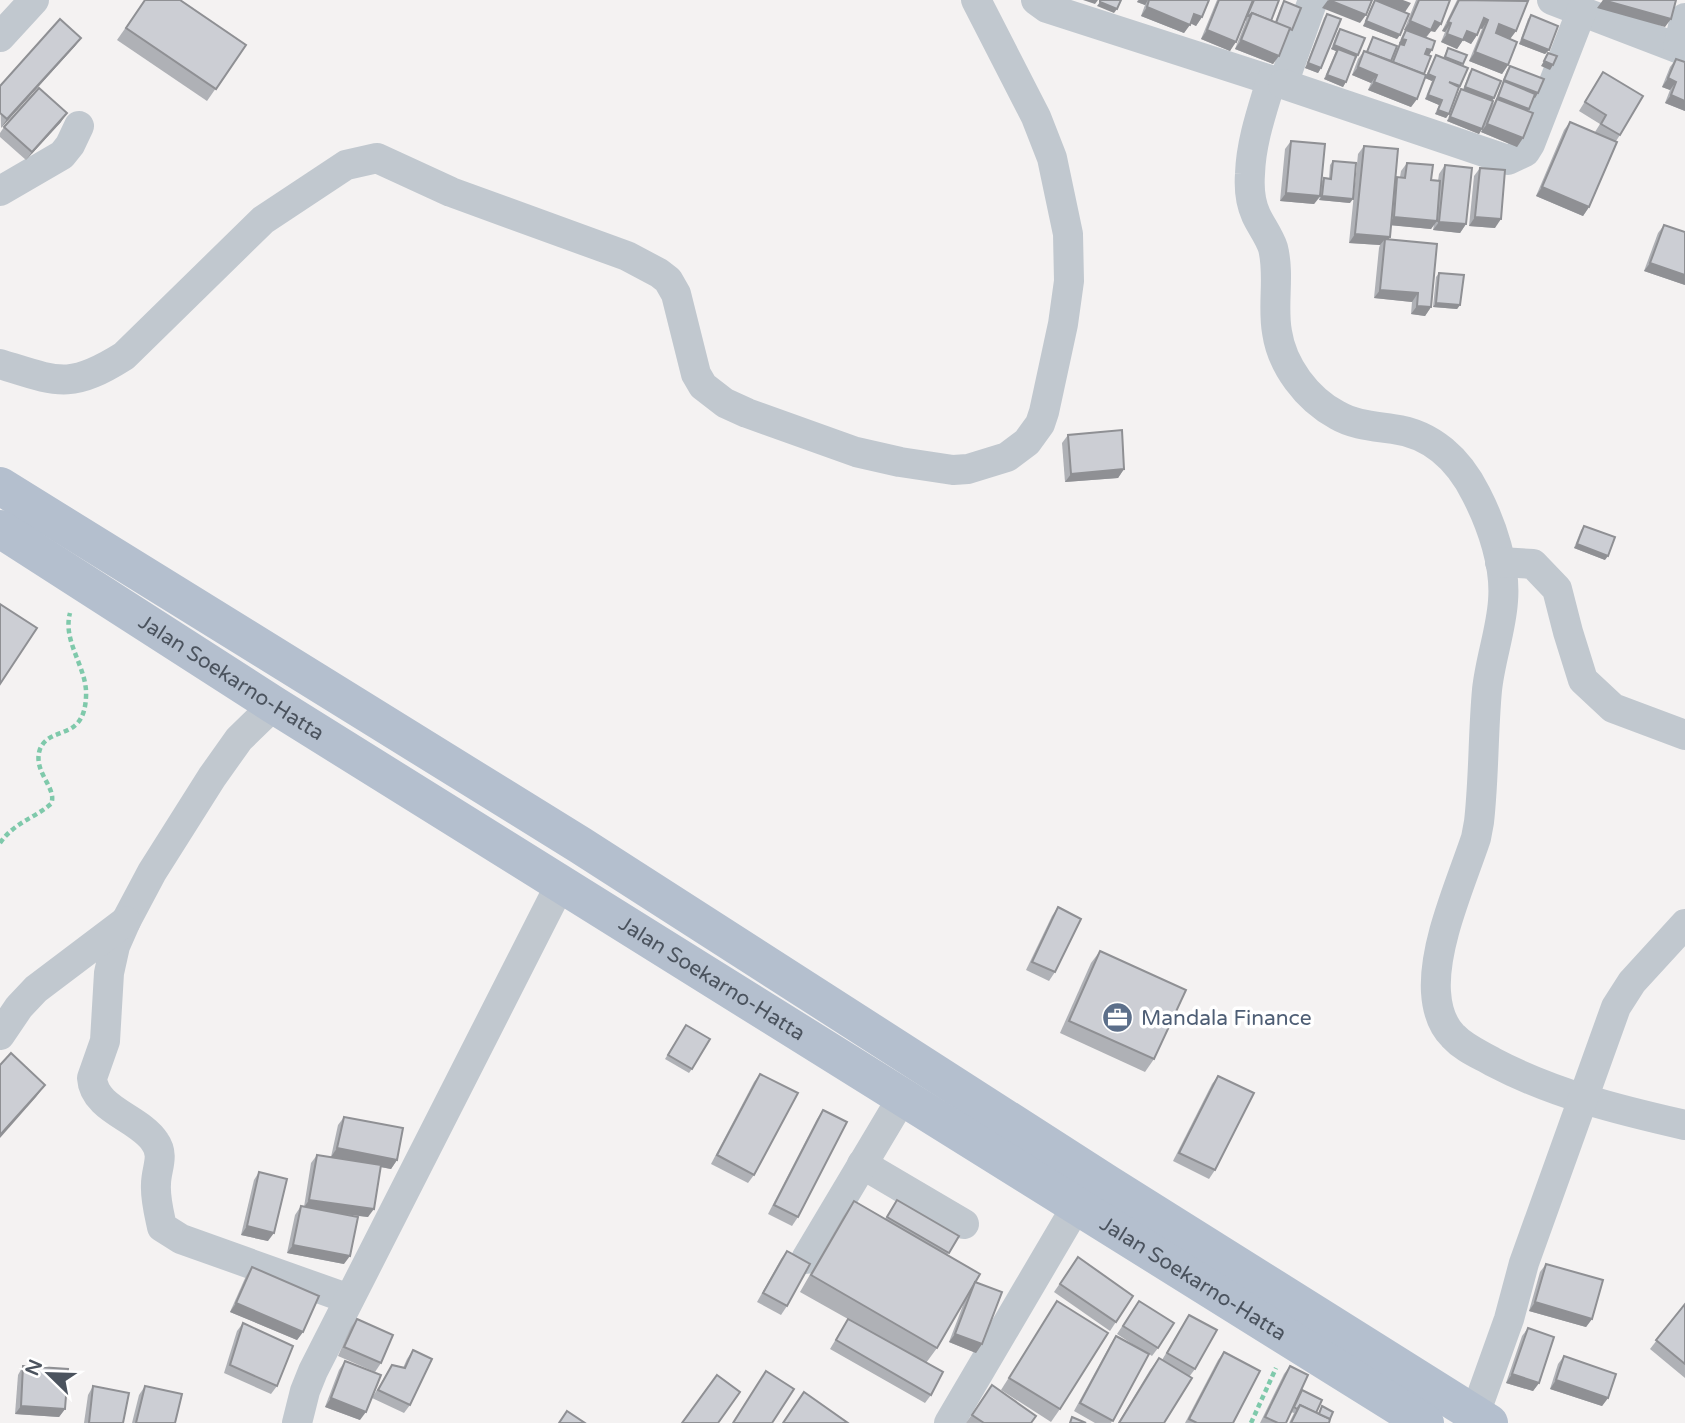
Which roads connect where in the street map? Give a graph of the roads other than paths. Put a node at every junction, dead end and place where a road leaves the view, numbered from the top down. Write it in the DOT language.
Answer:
graph roads {
  1 [pos="34,0"];
  2 [pos="976,0"];
  3 [pos="1036,0"];
  4 [pos="1313,0"];
  5 [pos="1552,0"];
  6 [pos="1582,10"];
  7 [pos="1685,18"];
  8 [pos="0,37"];
  9 [pos="1681,49"];
  10 [pos="1277,83"];
  11 [pos="79,126"];
  12 [pos="0,191"];
  13 [pos="0,364"];
  14 [pos="0,486"];
  15 [pos="0,529"];
  16 [pos="1500,562"];
  17 [pos="204,612"];
  18 [pos="183,646"];
  19 [pos="274,705"];
  20 [pos="1685,735"];
  21 [pos="561,883"];
  22 [pos="126,921"];
  23 [pos="1685,924"];
  24 [pos="0,1035"];
  25 [pos="902,1098"];
  26 [pos="1584,1101"];
  27 [pos="1685,1125"];
  28 [pos="862,1164"];
  29 [pos="1076,1207"];
  30 [pos="964,1224"];
  31 [pos="806,1259"];
  32 [pos="349,1298"];
  33 [pos="1482,1418"];
  34 [pos="298,1423"];
  35 [pos="949,1423"];
  36 [pos="1425,1423"];
  1 -- 8 [label="street"];
  2 -- 13 [label="street"];
  3 -- 10 [label="street"];
  4 -- 10 [label="street"];
  5 -- 6 [label="street"];
  6 -- 9 [label="street"];
  6 -- 10 [label="street"];
  7 -- 9 [label="street"];
  10 -- 16 [label="street"];
  11 -- 12 [label="street"];
  14 -- 17 [label="main road"];
  15 -- 18 [label="main road, Jalan Soekarno-Hatta"];
  16 -- 20 [label="street"];
  16 -- 26 [label="street"];
  17 -- 18 [label="main road"];
  17 -- 33 [label="main road"];
  18 -- 19 [label="main road, Jalan Soekarno-Hatta"];
  19 -- 21 [label="main road, Jalan Soekarno-Hatta"];
  19 -- 22 [label="street"];
  21 -- 25 [label="main road, Jalan Soekarno-Hatta"];
  21 -- 32 [label="street"];
  22 -- 24 [label="street"];
  22 -- 32 [label="street"];
  23 -- 26 [label="street"];
  25 -- 28 [label="street"];
  25 -- 29 [label="main road, Jalan Soekarno-Hatta"];
  26 -- 27 [label="street"];
  26 -- 33 [label="street"];
  28 -- 30 [label="street"];
  28 -- 31 [label="street"];
  29 -- 35 [label="street"];
  29 -- 36 [label="main road, Jalan Soekarno-Hatta"];
  32 -- 34 [label="street"];
}
